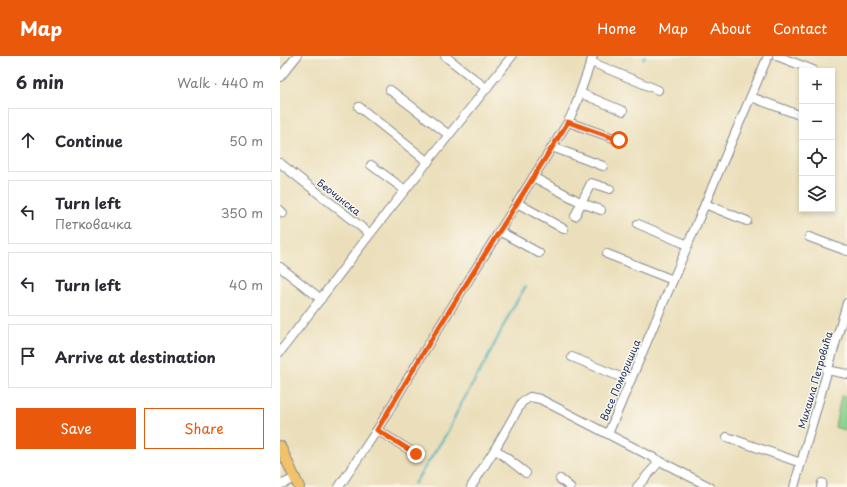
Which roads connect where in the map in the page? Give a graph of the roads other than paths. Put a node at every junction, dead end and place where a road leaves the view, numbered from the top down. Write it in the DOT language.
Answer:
graph roads {
  1 [pos="297,56"];
  2 [pos="445,56"];
  3 [pos="512,56"];
  4 [pos="768,56"];
  5 [pos="777,56"];
  6 [pos="592,59"];
  7 [pos="808,68"];
  8 [pos="280,77"];
  9 [pos="487,89"];
  10 [pos="390,90"];
  11 [pos="658,90"];
  12 [pos="580,92"];
  13 [pos="751,97"];
  14 [pos="359,106"];
  15 [pos="623,111"];
  16 [pos="799,115"];
  17 [pos="568,122"];
  18 [pos="449,135"];
  19 [pos="619,140"];
  20 [pos="552,147"];
  21 [pos="428,162"];
  22 [pos="280,163"];
  23 [pos="371,165"];
  24 [pos="603,166"];
  25 [pos="533,177"];
  26 [pos="406,190"];
  27 [pos="610,190"];
  28 [pos="517,203"];
  29 [pos="582,203"];
  30 [pos="705,204"];
  31 [pos="602,210"];
  32 [pos="575,216"];
  33 [pos="747,221"];
  34 [pos="638,224"];
  35 [pos="564,229"];
  36 [pos="499,231"];
  37 [pos="370,234"];
  38 [pos="809,237"];
  39 [pos="688,245"];
  40 [pos="847,251"];
  41 [pos="539,253"];
  42 [pos="607,254"];
  43 [pos="280,267"];
  44 [pos="673,280"];
  45 [pos="321,299"];
  46 [pos="847,303"];
  47 [pos="845,319"];
  48 [pos="281,348"];
  49 [pos="572,357"];
  50 [pos="828,370"];
  51 [pos="847,374"];
  52 [pos="630,381"];
  53 [pos="377,430"];
  54 [pos="608,434"];
  55 [pos="727,437"];
  56 [pos="280,446"];
  57 [pos="495,449"];
  58 [pos="416,454"];
  59 [pos="660,462"];
  60 [pos="801,464"];
  61 [pos="526,473"];
  62 [pos="560,479"];
  63 [pos="297,482"];
  64 [pos="280,486"];
  65 [pos="340,487"];
  66 [pos="471,487"];
  67 [pos="570,487"];
  68 [pos="637,487"];
  69 [pos="710,487"];
  70 [pos="794,487"];
  1 -- 8 [label="street"];
  2 -- 9 [label="street"];
  3 -- 9 [label="street"];
  4 -- 13 [label="street, Васе Поморишца"];
  5 -- 7 [label="street"];
  6 -- 11 [label="street"];
  6 -- 12 [label="street"];
  9 -- 18 [label="street"];
  10 -- 18 [label="street"];
  12 -- 15 [label="street"];
  12 -- 17 [label="street"];
  13 -- 16 [label="street"];
  13 -- 30 [label="street, Васе Поморишца"];
  14 -- 21 [label="street"];
  17 -- 19 [label="street"];
  17 -- 20 [label="street"];
  18 -- 21 [label="street"];
  20 -- 24 [label="street"];
  20 -- 25 [label="street"];
  21 -- 26 [label="street"];
  22 -- 37 [label="street, Беочинска"];
  23 -- 26 [label="street"];
  25 -- 28 [label="street"];
  25 -- 29 [label="street"];
  26 -- 37 [label="street"];
  27 -- 29 [label="street"];
  28 -- 35 [label="street"];
  28 -- 36 [label="street"];
  29 -- 31 [label="street"];
  29 -- 32 [label="street"];
  30 -- 33 [label="street"];
  30 -- 39 [label="street, Васе Поморишца"];
  34 -- 39 [label="street"];
  36 -- 41 [label="street"];
  36 -- 53 [label="street"];
  37 -- 45 [label="street"];
  38 -- 40 [label="street"];
  39 -- 44 [label="street, Васе Поморишца"];
  42 -- 44 [label="street"];
  43 -- 45 [label="street"];
  44 -- 52 [label="street, Васе Поморишца"];
  45 -- 48 [label="street"];
  46 -- 47 [label="street, Михаила Петровића"];
  47 -- 50 [label="street, Михаила Петровића"];
  49 -- 52 [label="street"];
  50 -- 51 [label="street"];
  50 -- 60 [label="street, Михаила Петровића"];
  52 -- 54 [label="street, Васе Поморишца"];
  53 -- 58 [label="street"];
  53 -- 65 [label="street"];
  54 -- 57 [label="street"];
  54 -- 59 [label="street, Васе Поморишца"];
  55 -- 60 [label="street"];
  56 -- 63 [label="main road"];
  57 -- 61 [label="street"];
  57 -- 66 [label="street"];
  59 -- 68 [label="street"];
  59 -- 69 [label="street, Васе Поморишца"];
  60 -- 70 [label="street, Михаила Петровића"];
  62 -- 67 [label="street"];
  63 -- 64 [label="street"];
}
